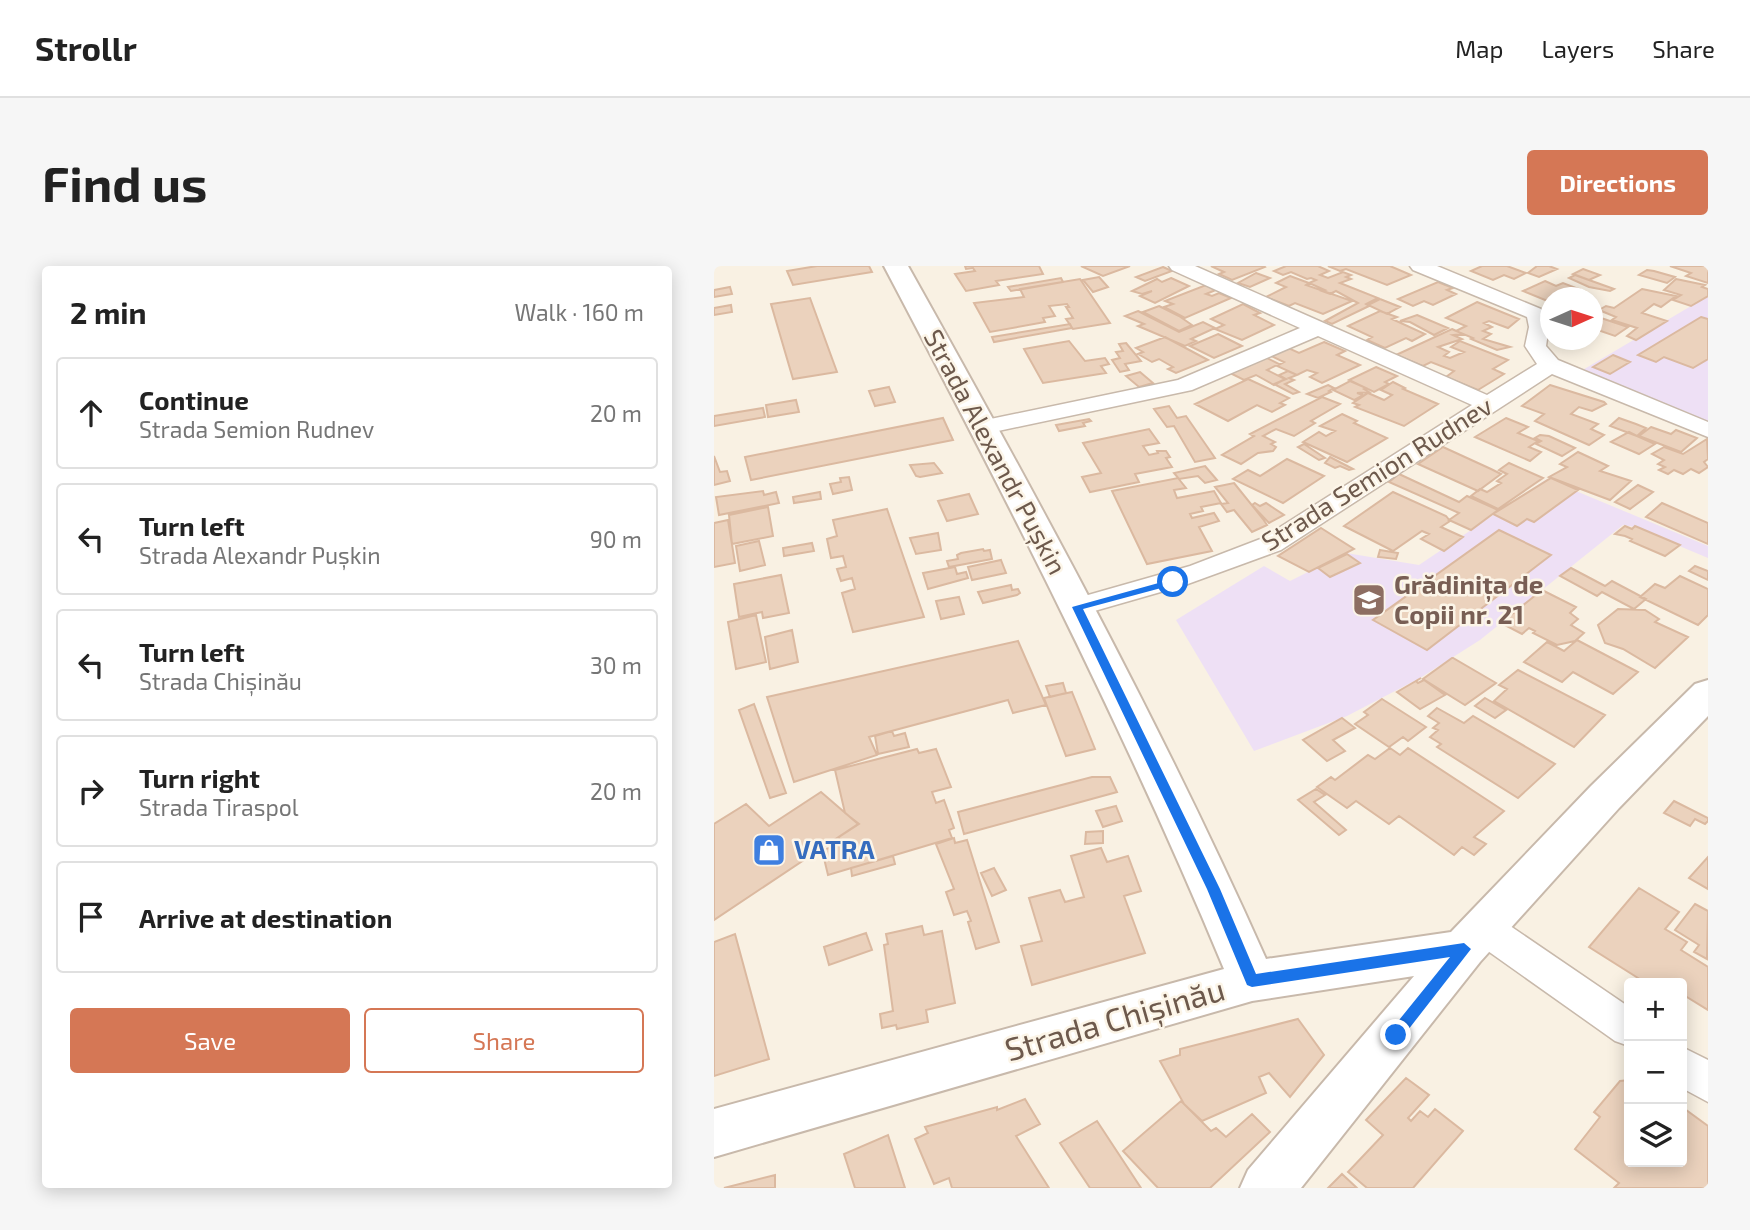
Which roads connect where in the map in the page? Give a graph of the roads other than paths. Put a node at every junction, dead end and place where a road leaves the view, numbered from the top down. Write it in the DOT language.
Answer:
graph roads {
  1 [pos="896,266"];
  2 [pos="1179,266"];
  3 [pos="1420,266"];
  4 [pos="1320,327"];
  5 [pos="1550,365"];
  6 [pos="1488,404"];
  7 [pos="984,427"];
  8 [pos="1708,430"];
  9 [pos="1077,607"];
  10 [pos="1708,693"];
  11 [pos="1474,939"];
  12 [pos="1252,981"];
  13 [pos="1624,1025"];
  14 [pos="1687,1068"];
  15 [pos="1708,1083"];
  16 [pos="714,1133"];
  17 [pos="1266,1188"];
  1 -- 7 [label="street, Strada Alexandr Pușkin"];
  2 -- 4 [label="street"];
  3 -- 5 [label="street"];
  4 -- 6 [label="street"];
  4 -- 7 [label="street"];
  5 -- 6 [label="street, Strada Semion Rudnev"];
  5 -- 8 [label="street"];
  6 -- 9 [label="street, Strada Semion Rudnev"];
  7 -- 9 [label="street, Strada Alexandr Pușkin"];
  9 -- 12 [label="street, Strada Alexandr Pușkin"];
  10 -- 11 [label="street"];
  11 -- 12 [label="street, Strada Chișinău"];
  11 -- 13 [label="street"];
  11 -- 17 [label="street"];
  12 -- 16 [label="street, Strada Chișinău"];
  14 -- 15 [label="street"];
}
